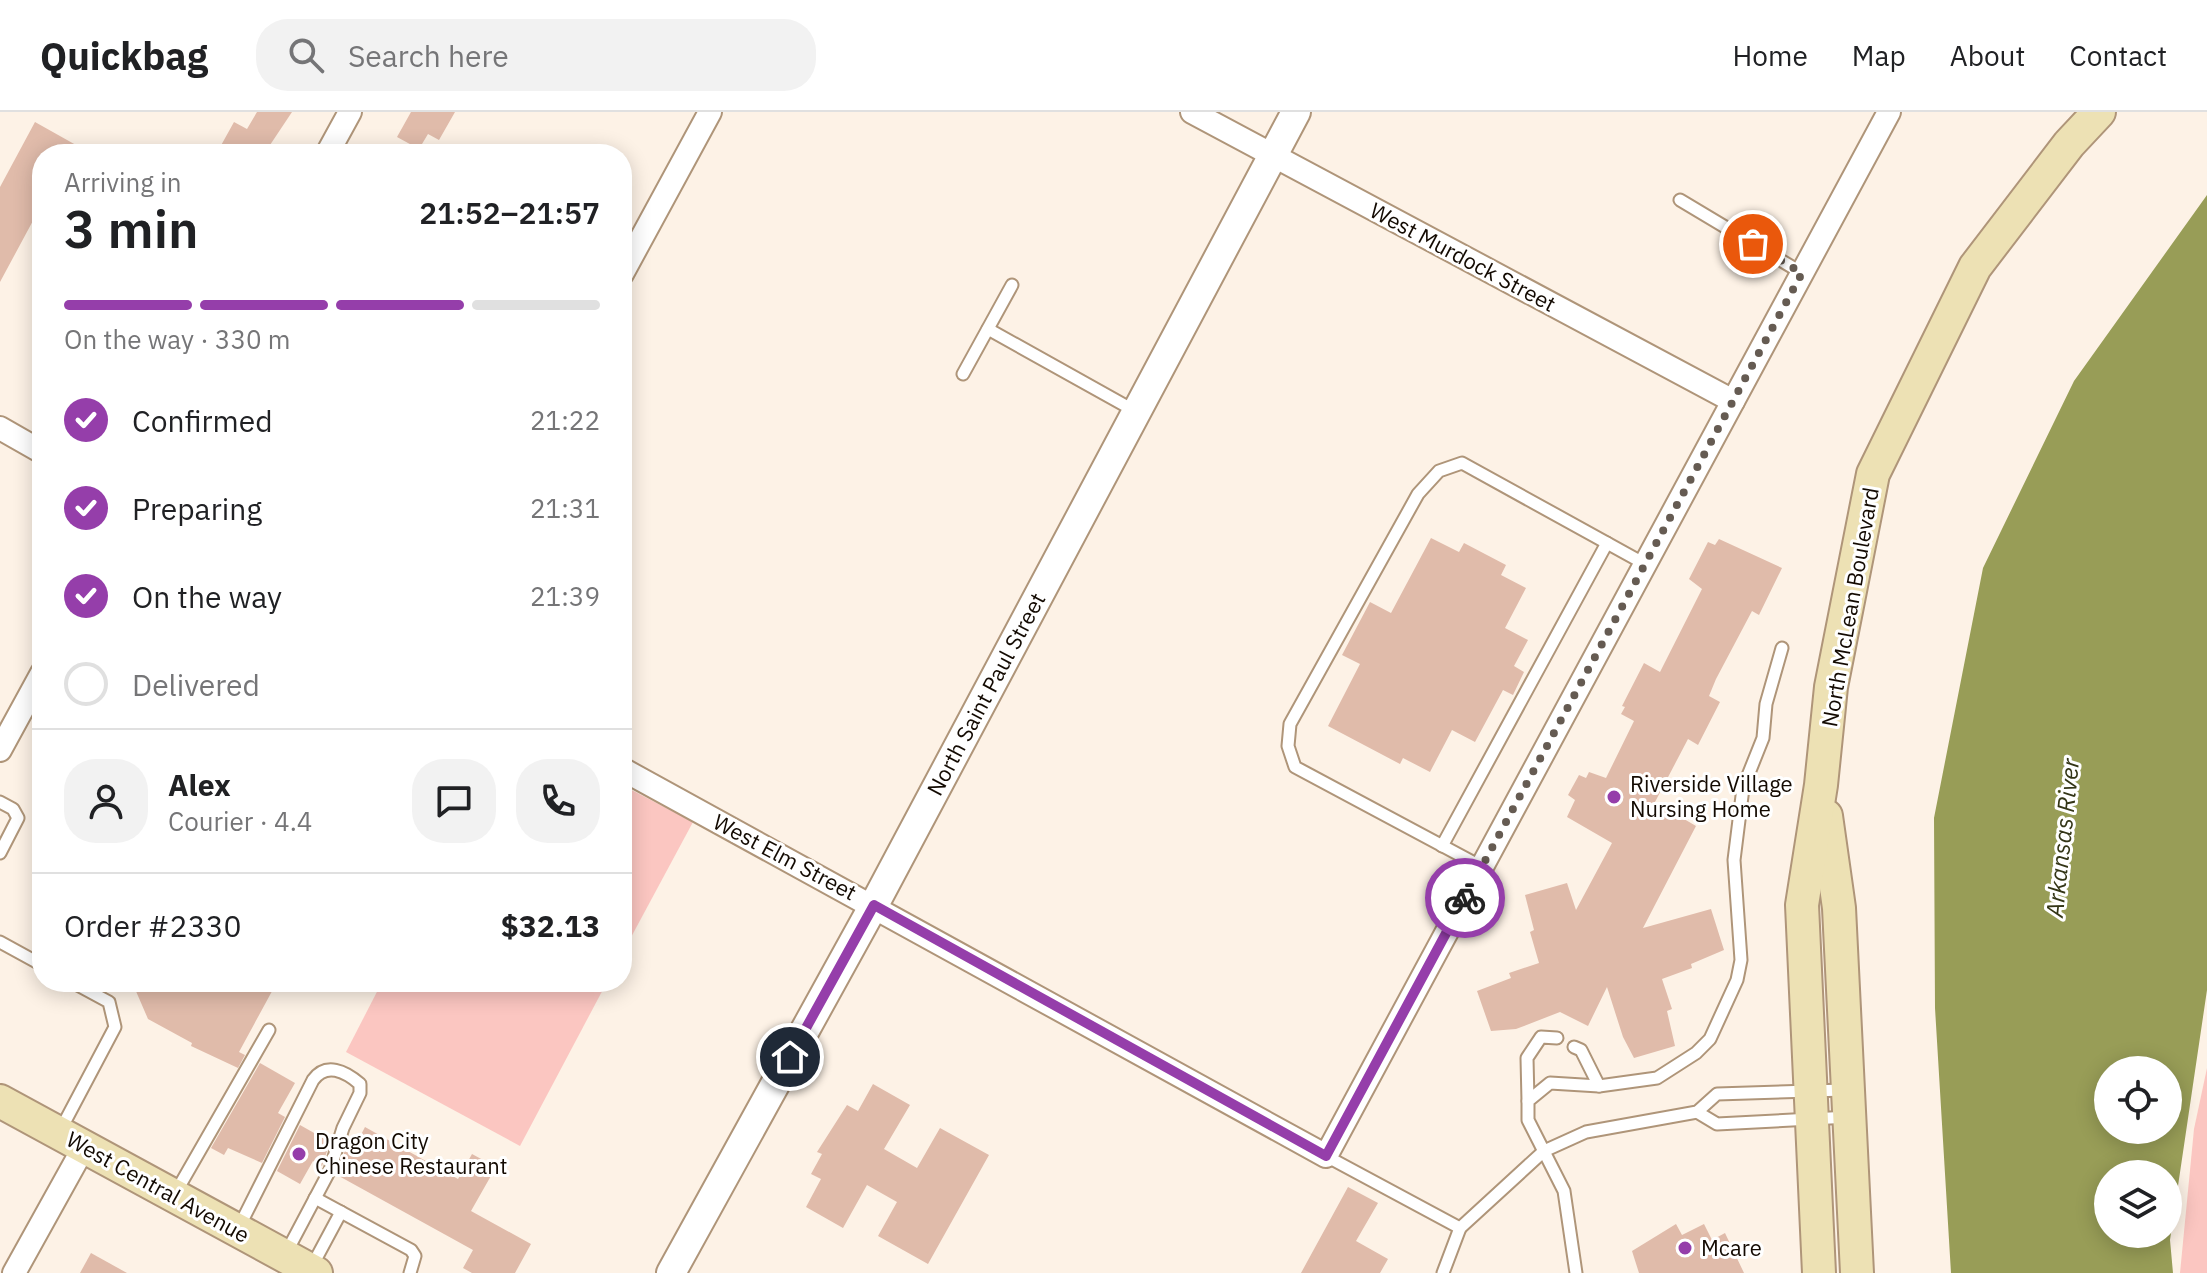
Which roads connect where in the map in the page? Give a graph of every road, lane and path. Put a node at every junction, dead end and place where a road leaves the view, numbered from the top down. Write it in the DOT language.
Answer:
graph roads {
  1 [pos="350,112"];
  2 [pos="710,112"];
  3 [pos="1192,112"];
  4 [pos="1296,112"];
  5 [pos="1889,112"];
  6 [pos="2099,112"];
  7 [pos="332,144"];
  8 [pos="1272,155"];
  9 [pos="1680,200"];
  10 [pos="632,256"];
  11 [pos="1802,273"];
  12 [pos="1012,285"];
  13 [pos="988,329"];
  14 [pos="963,374"];
  15 [pos="1733,401"];
  16 [pos="1136,412"];
  17 [pos="0,428"];
  18 [pos="32,446"];
  19 [pos="1607,543"];
  20 [pos="1645,564"];
  21 [pos="1782,648"];
  22 [pos="32,691"];
  23 [pos="0,750"];
  24 [pos="632,774"];
  25 [pos="1821,785"];
  26 [pos="0,802"];
  27 [pos="1442,846"];
  28 [pos="0,853"];
  29 [pos="1482,867"];
  30 [pos="874,905"];
  31 [pos="0,942"];
  32 [pos="32,960"];
  33 [pos="90,992"];
  34 [pos="269,1030"];
  35 [pos="1557,1038"];
  36 [pos="1574,1047"];
  37 [pos="1599,1086"];
  38 [pos="0,1101"];
  39 [pos="1528,1101"];
  40 [pos="1849,1103"];
  41 [pos="1810,1105"];
  42 [pos="1697,1112"];
  43 [pos="71,1140"];
  44 [pos="1544,1151"];
  45 [pos="1326,1156"];
  46 [pos="174,1196"];
  47 [pos="315,1198"];
  48 [pos="341,1212"];
  49 [pos="1460,1228"];
  50 [pos="238,1230"];
  51 [pos="304,1266"];
  52 [pos="14,1273"];
  53 [pos="410,1273"];
  54 [pos="671,1273"];
  55 [pos="1443,1273"];
  56 [pos="1576,1273"];
  57 [pos="1819,1273"];
  58 [pos="1857,1273"];
  1 -- 7 [label="street"];
  2 -- 10 [label="street"];
  3 -- 8 [label="street, West Murdock Street"];
  4 -- 8 [label="street, North Saint Paul Street"];
  5 -- 11 [label="street"];
  6 -- 25 [label="main road, North McLean Boulevard"];
  8 -- 15 [label="street, West Murdock Street"];
  8 -- 16 [label="street, North Saint Paul Street"];
  9 -- 11 [label="lane"];
  11 -- 15 [label="street"];
  12 -- 13 [label="lane"];
  13 -- 14 [label="lane"];
  13 -- 16 [label="lane"];
  15 -- 20 [label="street"];
  16 -- 30 [label="street, North Saint Paul Street"];
  17 -- 18 [label="street"];
  19 -- 20 [label="lane"];
  19 -- 27 [label="lane"];
  19 -- 27 [label="lane"];
  20 -- 29 [label="street"];
  21 -- 37 [label="lane"];
  22 -- 23 [label="street"];
  24 -- 30 [label="street, West Elm Street"];
  25 -- 40 [label="main road, North McLean Boulevard"];
  25 -- 41 [label="main road, North McLean Boulevard"];
  26 -- 28 [label="lane"];
  27 -- 29 [label="lane"];
  29 -- 45 [label="street"];
  30 -- 45 [label="street, West Elm Street"];
  30 -- 54 [label="street, North Saint Paul Street"];
  31 -- 32 [label="lane"];
  33 -- 43 [label="lane"];
  34 -- 46 [label="lane"];
  35 -- 39 [label="lane"];
  36 -- 37 [label="lane"];
  37 -- 39 [label="lane"];
  38 -- 43 [label="main road, West Central Avenue"];
  39 -- 44 [label="lane"];
  40 -- 41 [label="lane"];
  40 -- 41 [label="lane"];
  40 -- 58 [label="main road, North McLean Boulevard"];
  41 -- 42 [label="lane"];
  41 -- 42 [label="lane"];
  41 -- 57 [label="main road, North McLean Boulevard"];
  42 -- 44 [label="lane"];
  43 -- 46 [label="main road, West Central Avenue"];
  43 -- 52 [label="street"];
  44 -- 49 [label="lane"];
  44 -- 56 [label="lane"];
  45 -- 49 [label="lane"];
  46 -- 50 [label="main road, West Central Avenue"];
  47 -- 48 [label="lane"];
  47 -- 50 [label="lane"];
  47 -- 51 [label="lane"];
  48 -- 51 [label="lane"];
  48 -- 53 [label="lane"];
  49 -- 55 [label="lane"];
  50 -- 51 [label="main road, West Central Avenue"];
}
